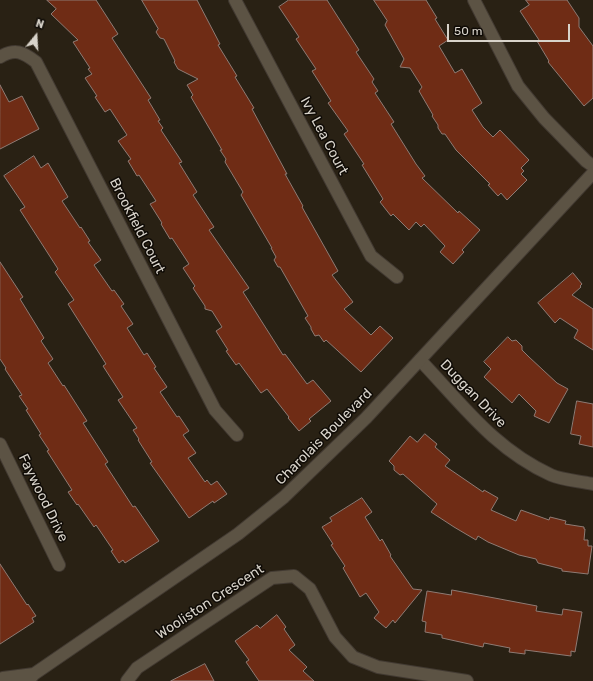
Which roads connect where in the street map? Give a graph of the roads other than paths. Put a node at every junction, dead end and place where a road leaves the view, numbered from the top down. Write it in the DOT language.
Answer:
graph roads {
  1 [pos="235,0"];
  2 [pos="474,0"];
  3 [pos="0,57"];
  4 [pos="593,166"];
  5 [pos="593,173"];
  6 [pos="397,277"];
  7 [pos="420,360"];
  8 [pos="237,435"];
  9 [pos="0,444"];
  10 [pos="593,484"];
  11 [pos="59,565"];
  12 [pos="31,677"];
  13 [pos="0,680"];
  14 [pos="127,681"];
  15 [pos="467,681"];
  1 -- 6 [label="street, Ivy Lea Court"];
  2 -- 4 [label="street"];
  3 -- 8 [label="street, Brookfield Court"];
  5 -- 7 [label="street, Charolais Boulevard"];
  7 -- 10 [label="street, Duggan Drive"];
  7 -- 12 [label="street, Charolais Boulevard"];
  9 -- 11 [label="street, Faywood Drive"];
  12 -- 13 [label="street, Charolais Boulevard"];
  14 -- 15 [label="street, Wooliston Crescent"];
}
